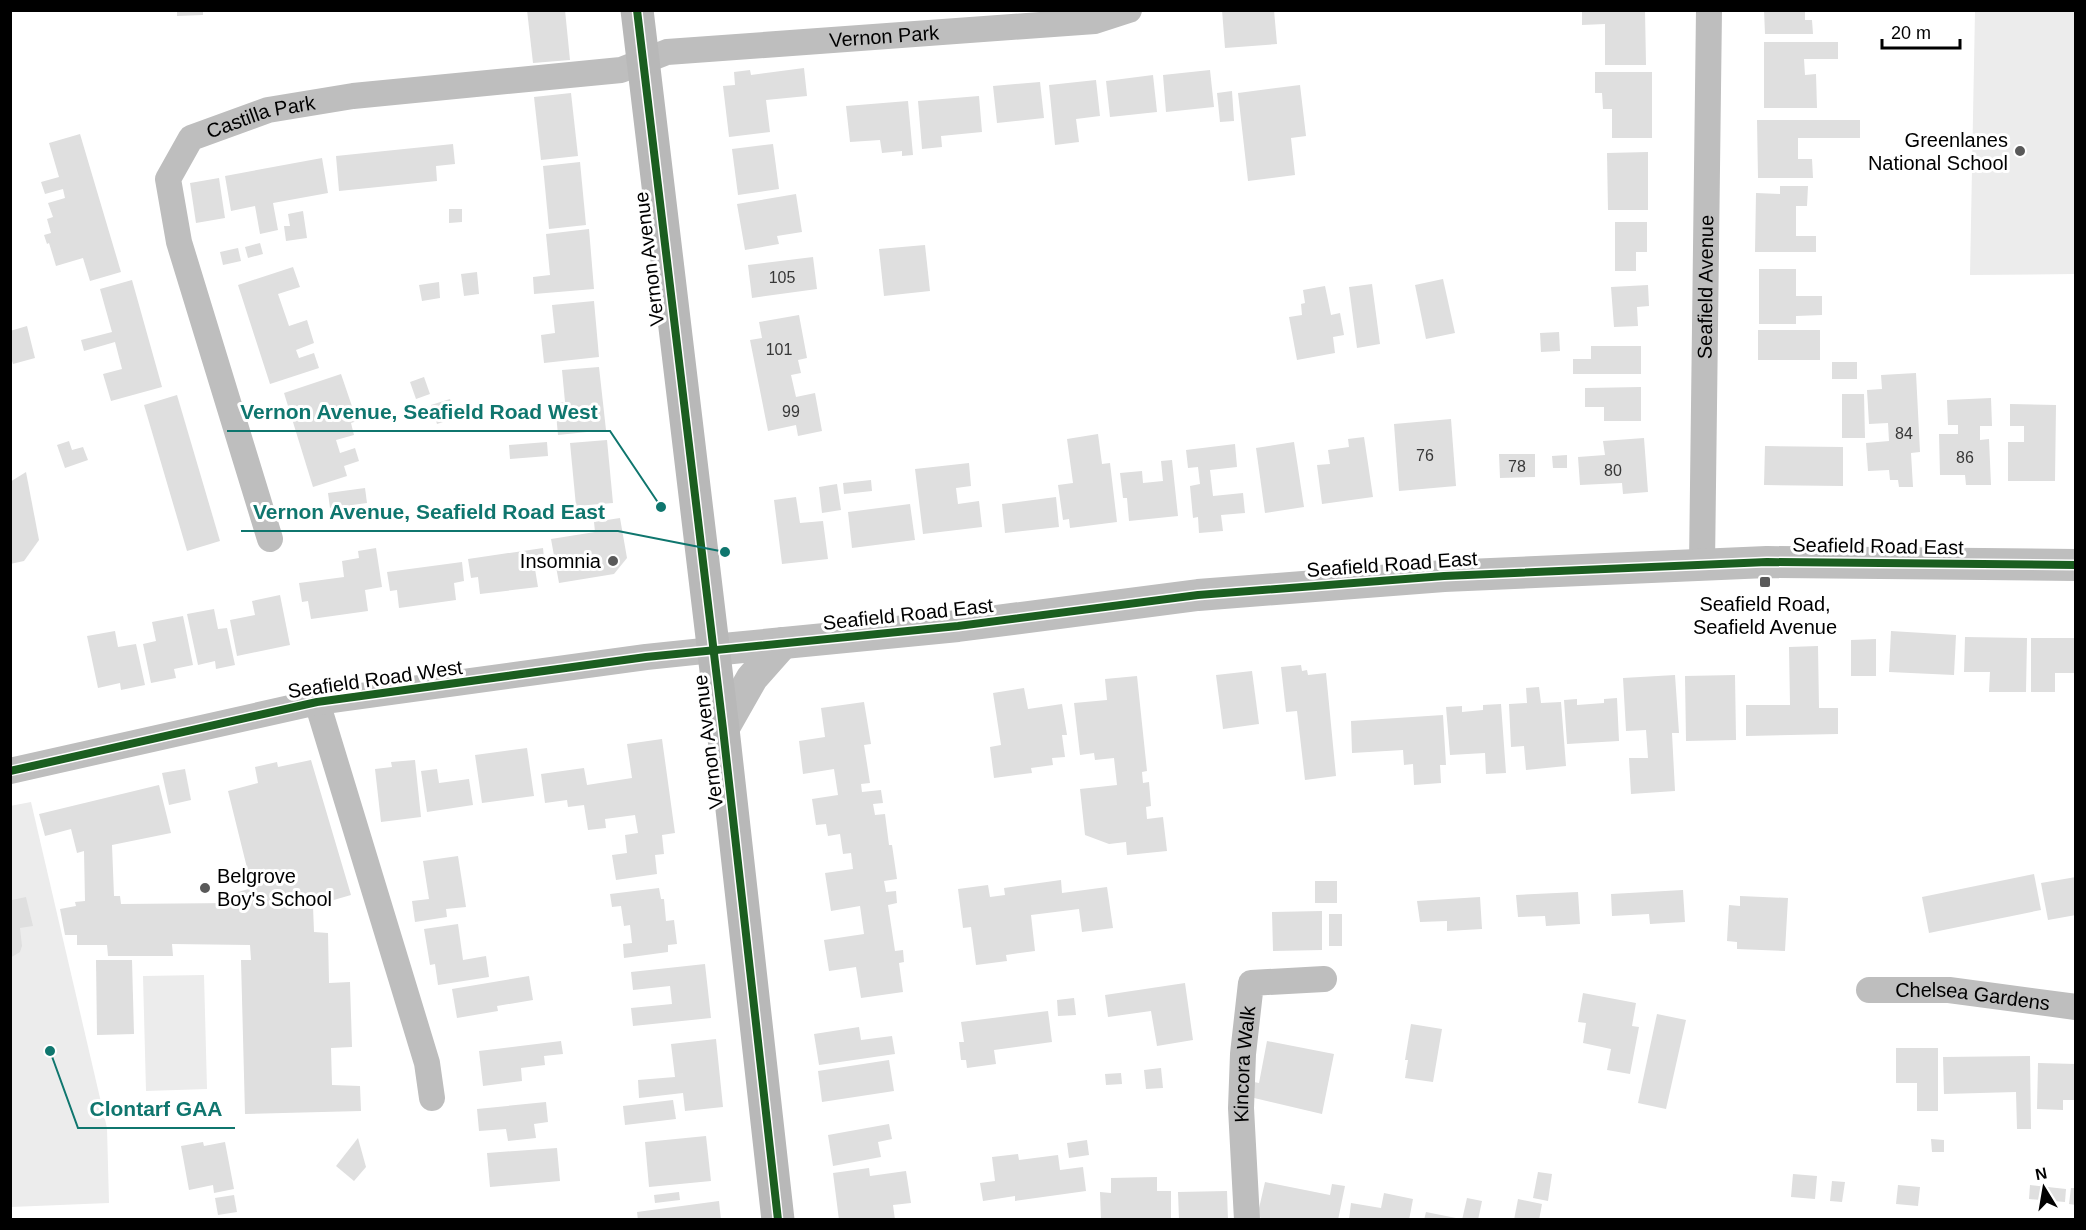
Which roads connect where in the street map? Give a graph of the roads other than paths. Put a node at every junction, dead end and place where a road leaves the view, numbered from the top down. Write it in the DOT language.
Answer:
graph roads {
  1 [pos="637,10"];
  2 [pos="1129,10"];
  3 [pos="1709,10"];
  4 [pos="642,63"];
  5 [pos="270,538"];
  6 [pos="1701,565"];
  7 [pos="2076,565"];
  8 [pos="783,644"];
  9 [pos="713,650"];
  10 [pos="317,702"];
  11 [pos="723,729"];
  12 [pos="10,771"];
  13 [pos="1324,979"];
  14 [pos="1869,990"];
  15 [pos="2076,1007"];
  16 [pos="432,1098"];
  17 [pos="778,1220"];
  18 [pos="1247,1220"];
  1 -- 4 [label="main road, Vernon Avenue"];
  2 -- 4 [label="street, Vernon Park"];
  3 -- 6 [label="street, Seafield Avenue"];
  4 -- 5 [label="street, Castilla Park"];
  4 -- 9 [label="main road, Vernon Avenue"];
  6 -- 7 [label="street, Seafield Road East"];
  6 -- 8 [label="street, Seafield Road East"];
  8 -- 9 [label="street, Seafield Road East"];
  8 -- 11 [label="street"];
  9 -- 10 [label="street, Seafield Road West"];
  9 -- 11 [label="main road, Vernon Avenue"];
  10 -- 12 [label="street, Seafield Road West"];
  10 -- 16 [label="street"];
  11 -- 17 [label="main road, Vernon Avenue"];
  13 -- 18 [label="street, Kincora Walk"];
  14 -- 15 [label="street, Chelsea Gardens"];
}
